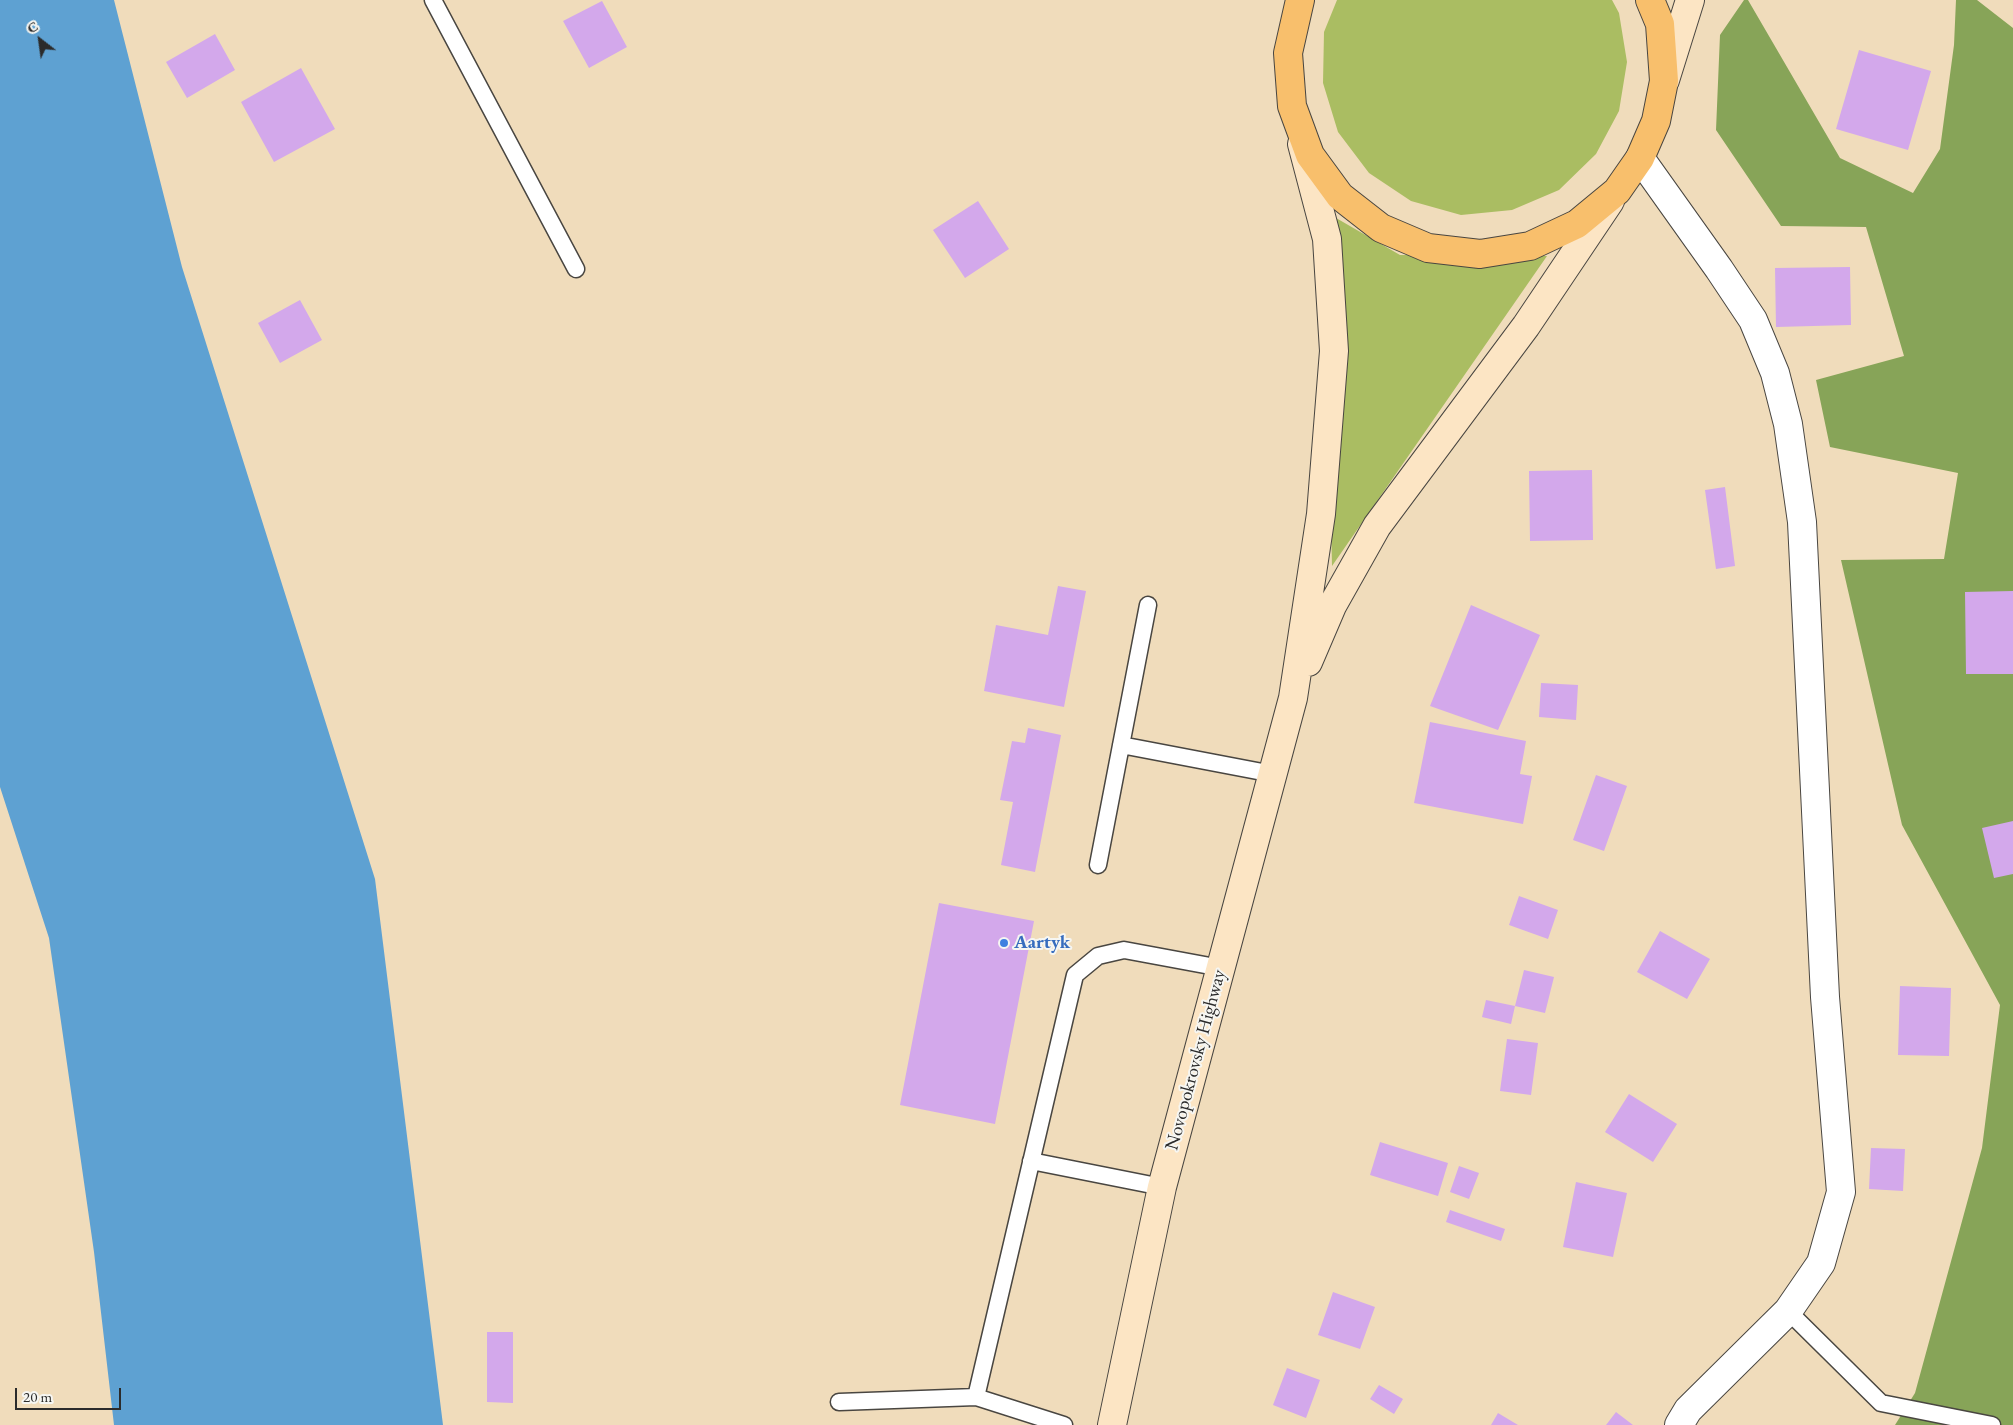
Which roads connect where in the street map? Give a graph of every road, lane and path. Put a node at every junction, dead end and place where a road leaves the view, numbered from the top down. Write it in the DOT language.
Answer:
graph roads {
  1 [pos="433,0"];
  2 [pos="1299,0"];
  3 [pos="1650,0"];
  4 [pos="1690,0"];
  5 [pos="1664,81"];
  6 [pos="1292,106"];
  7 [pos="1640,158"];
  8 [pos="1617,191"];
  9 [pos="576,269"];
  10 [pos="1148,605"];
  11 [pos="1293,698"];
  12 [pos="1121,745"];
  13 [pos="1273,774"];
  14 [pos="1098,865"];
  15 [pos="1221,968"];
  16 [pos="1032,1161"];
  17 [pos="1162,1187"];
  18 [pos="1788,1311"];
  19 [pos="976,1397"];
  20 [pos="838,1402"];
  21 [pos="1064,1425"];
  22 [pos="1112,1425"];
  23 [pos="1679,1425"];
  24 [pos="1992,1425"];
  1 -- 9 [label="lane"];
  2 -- 6 [label="main road"];
  3 -- 5 [label="main road"];
  4 -- 5 [label="main road"];
  5 -- 7 [label="main road"];
  6 -- 8 [label="main road"];
  6 -- 11 [label="main road"];
  7 -- 8 [label="main road"];
  7 -- 18 [label="street"];
  8 -- 11 [label="main road"];
  10 -- 12 [label="lane"];
  11 -- 13 [label="main road, Novopokrovsky Highway"];
  12 -- 13 [label="lane"];
  12 -- 14 [label="lane"];
  13 -- 15 [label="main road, Novopokrovsky Highway"];
  15 -- 16 [label="lane"];
  15 -- 17 [label="main road, Novopokrovsky Highway"];
  16 -- 17 [label="lane"];
  16 -- 19 [label="lane"];
  17 -- 22 [label="main road, Novopokrovsky Highway"];
  18 -- 23 [label="street"];
  18 -- 24 [label="lane"];
  19 -- 20 [label="lane"];
  19 -- 21 [label="lane"];
}
